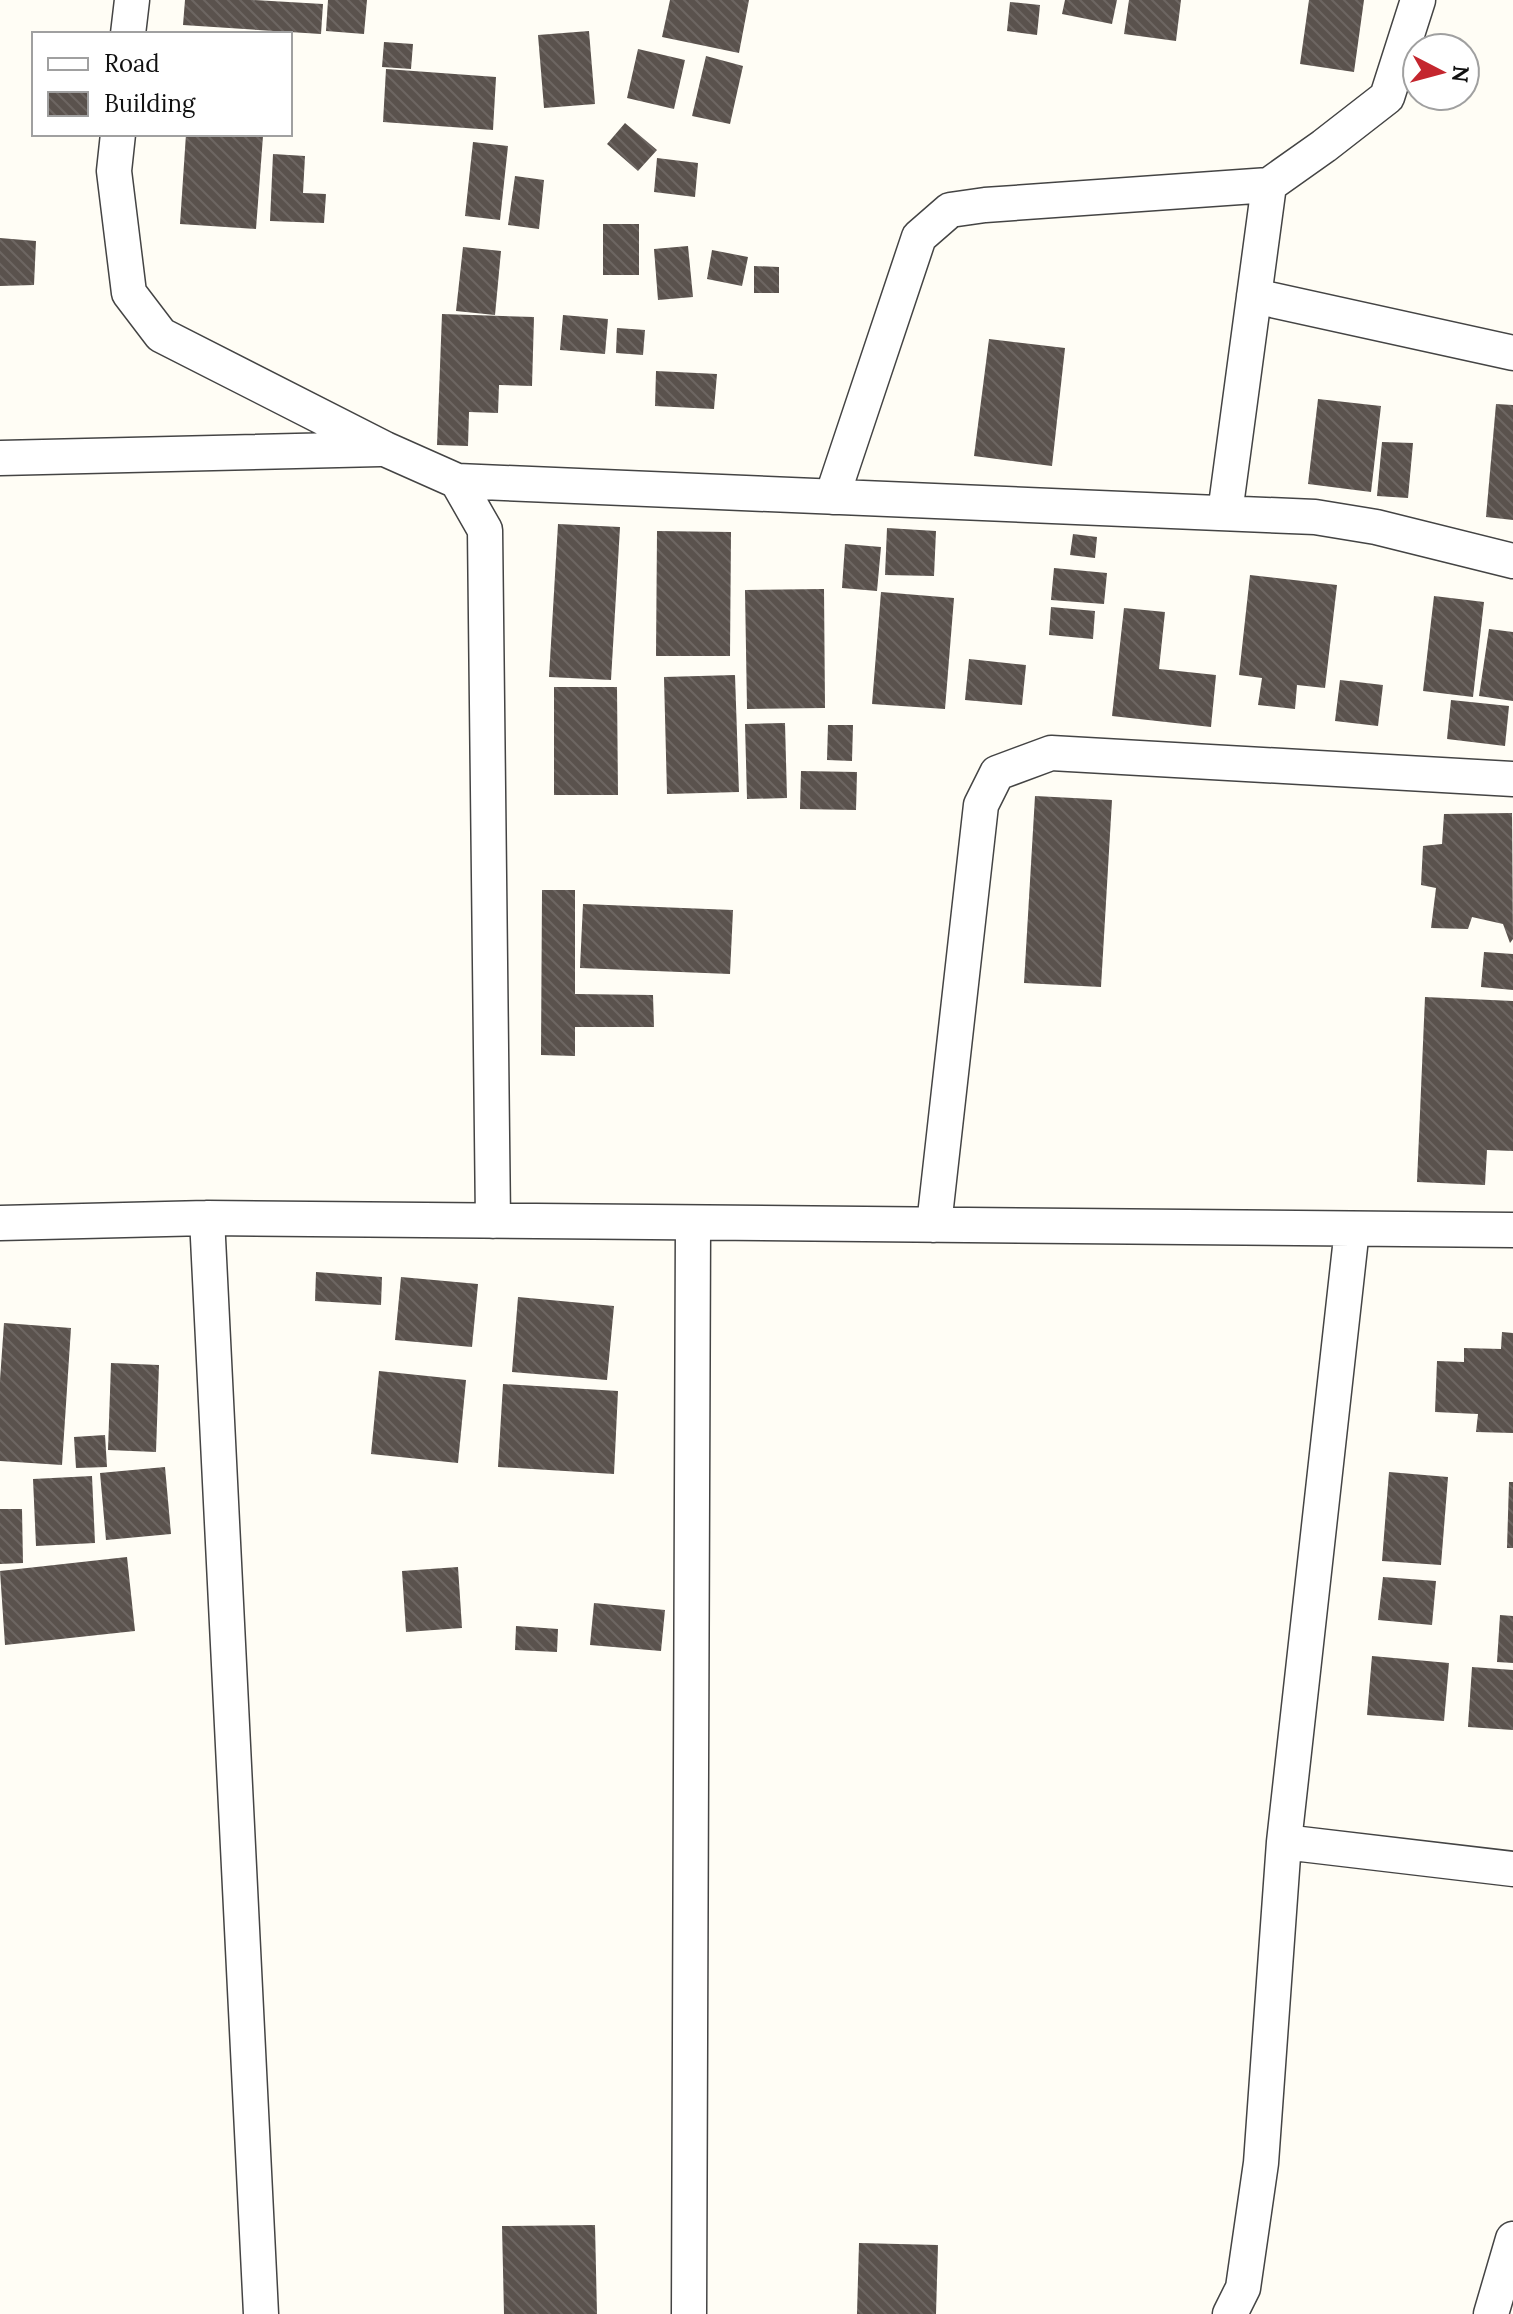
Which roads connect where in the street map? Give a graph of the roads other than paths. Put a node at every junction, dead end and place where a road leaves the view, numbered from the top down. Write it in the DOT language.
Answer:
graph roads {
  1 [pos="132,0"];
  2 [pos="1418,0"];
  3 [pos="128,32"];
  4 [pos="118,136"];
  5 [pos="1269,185"];
  6 [pos="1254,296"];
  7 [pos="1513,353"];
  8 [pos="385,449"];
  9 [pos="0,458"];
  10 [pos="457,481"];
  11 [pos="832,497"];
  12 [pos="1225,513"];
  13 [pos="1513,561"];
  14 [pos="1513,779"];
  15 [pos="207,1218"];
  16 [pos="493,1221"];
  17 [pos="0,1223"];
  18 [pos="693,1223"];
  19 [pos="934,1225"];
  20 [pos="1352,1229"];
  21 [pos="1513,1230"];
  22 [pos="1284,1842"];
  23 [pos="1513,1869"];
  24 [pos="1513,2239"];
  25 [pos="261,2314"];
  26 [pos="689,2314"];
  27 [pos="1230,2314"];
  28 [pos="1491,2314"];
  1 -- 3 [label="street"];
  2 -- 5 [label="street"];
  4 -- 8 [label="street"];
  5 -- 6 [label="street"];
  5 -- 11 [label="street"];
  6 -- 7 [label="street"];
  6 -- 12 [label="street"];
  8 -- 9 [label="street"];
  8 -- 10 [label="street"];
  10 -- 11 [label="street"];
  10 -- 16 [label="street"];
  11 -- 12 [label="street"];
  12 -- 13 [label="street"];
  14 -- 19 [label="street"];
  15 -- 16 [label="street"];
  15 -- 17 [label="street"];
  15 -- 25 [label="street"];
  16 -- 18 [label="street"];
  18 -- 19 [label="street"];
  18 -- 26 [label="street"];
  19 -- 20 [label="street"];
  20 -- 21 [label="street"];
  20 -- 22 [label="street"];
  22 -- 23 [label="street"];
  22 -- 27 [label="street"];
  24 -- 28 [label="street"];
}
